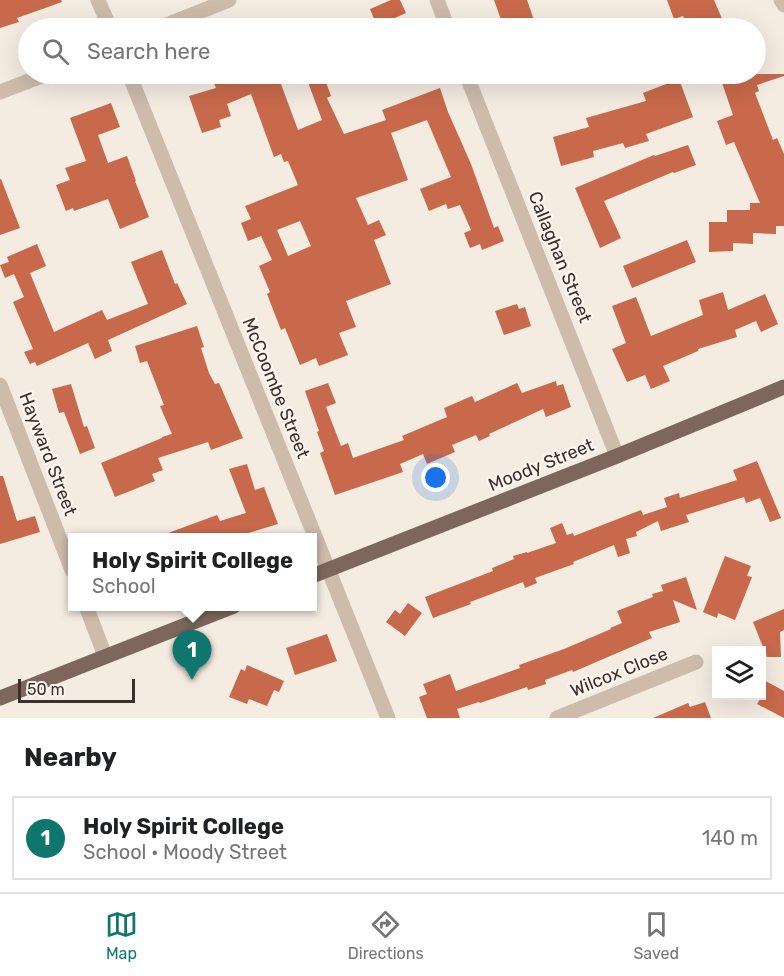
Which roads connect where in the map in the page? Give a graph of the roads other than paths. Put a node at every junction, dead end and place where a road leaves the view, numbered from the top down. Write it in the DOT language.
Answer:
graph roads {
  1 [pos="98,0"];
  2 [pos="229,0"];
  3 [pos="437,0"];
  4 [pos="782,0"];
  5 [pos="784,5"];
  6 [pos="106,18"];
  7 [pos="184,18"];
  8 [pos="444,18"];
  9 [pos="21,84"];
  10 [pos="133,84"];
  11 [pos="470,84"];
  12 [pos="0,92"];
  13 [pos="0,385"];
  14 [pos="784,387"];
  15 [pos="617,456"];
  16 [pos="313,533"];
  17 [pos="317,543"];
  18 [pos="68,560"];
  19 [pos="328,570"];
  20 [pos="317,574"];
  21 [pos="88,611"];
  22 [pos="221,611"];
  23 [pos="105,656"];
  24 [pos="696,662"];
  25 [pos="0,698"];
  26 [pos="388,718"];
  27 [pos="557,718"];
  1 -- 6 [label="street"];
  2 -- 7 [label="street"];
  3 -- 8 [label="street"];
  4 -- 5 [label="street"];
  9 -- 12 [label="street"];
  10 -- 16 [label="street, McCoombe Street"];
  11 -- 15 [label="street, Callaghan Street"];
  13 -- 18 [label="street, Hayward Street"];
  14 -- 15 [label="main road, Moody Street"];
  15 -- 19 [label="main road, Moody Street"];
  17 -- 19 [label="street, McCoombe Street"];
  19 -- 20 [label="main road, Moody Street"];
  19 -- 26 [label="street, McCoombe Street"];
  21 -- 23 [label="street"];
  22 -- 23 [label="main road"];
  23 -- 25 [label="main road"];
  24 -- 27 [label="street, Wilcox Close"];
}
